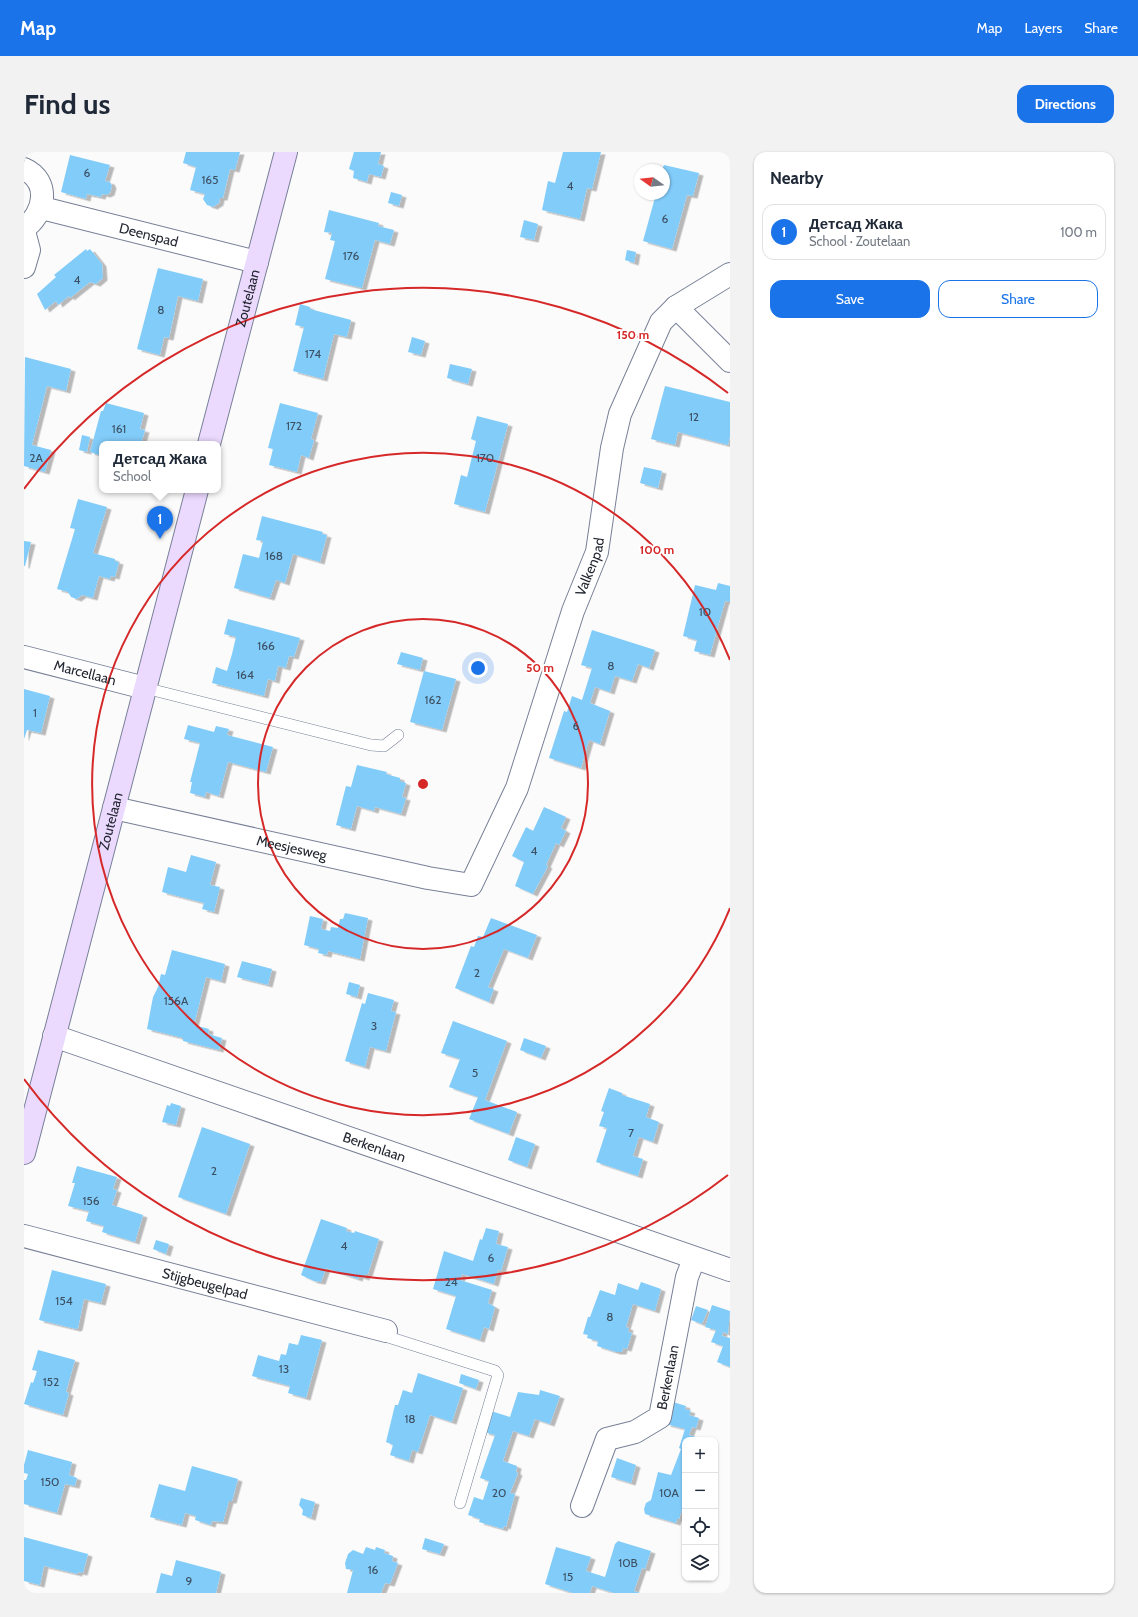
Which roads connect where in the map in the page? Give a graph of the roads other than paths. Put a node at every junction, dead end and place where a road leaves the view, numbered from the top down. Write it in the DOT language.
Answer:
graph roads {
  1 [pos="286,152"];
  2 [pos="24,169"];
  3 [pos="42,208"];
  4 [pos="24,228"];
  5 [pos="24,231"];
  6 [pos="257,262"];
  7 [pos="24,267"];
  8 [pos="730,274"];
  9 [pos="676,307"];
  10 [pos="730,361"];
  11 [pos="210,441"];
  12 [pos="196,493"];
  13 [pos="24,657"];
  14 [pos="145,688"];
  15 [pos="398,734"];
  16 [pos="114,808"];
  17 [pos="471,885"];
  18 [pos="54,1036"];
  19 [pos="24,1153"];
  20 [pos="24,1236"];
  21 [pos="694,1259"];
  22 [pos="730,1270"];
  23 [pos="385,1334"];
  24 [pos="460,1503"];
  25 [pos="582,1506"];
  1 -- 6 [label="street, Zoutelaan"];
  2 -- 3 [label="street"];
  3 -- 4 [label="street"];
  3 -- 6 [label="street, Deenspad"];
  5 -- 7 [label="street"];
  6 -- 11 [label="street, Zoutelaan"];
  8 -- 9 [label="street, Valkenpad"];
  9 -- 10 [label="street"];
  9 -- 17 [label="street, Valkenpad"];
  12 -- 14 [label="street, Zoutelaan"];
  13 -- 14 [label="street, Marcellaan"];
  14 -- 15 [label="lane"];
  14 -- 16 [label="street, Zoutelaan"];
  16 -- 17 [label="street, Meesjesweg"];
  16 -- 18 [label="street, Zoutelaan"];
  18 -- 19 [label="street, Zoutelaan"];
  18 -- 21 [label="street, Berkenlaan"];
  20 -- 23 [label="street, Stijgbeugelpad"];
  21 -- 22 [label="street, Berkenlaan"];
  21 -- 25 [label="street, Berkenlaan"];
  23 -- 24 [label="lane"];
}
